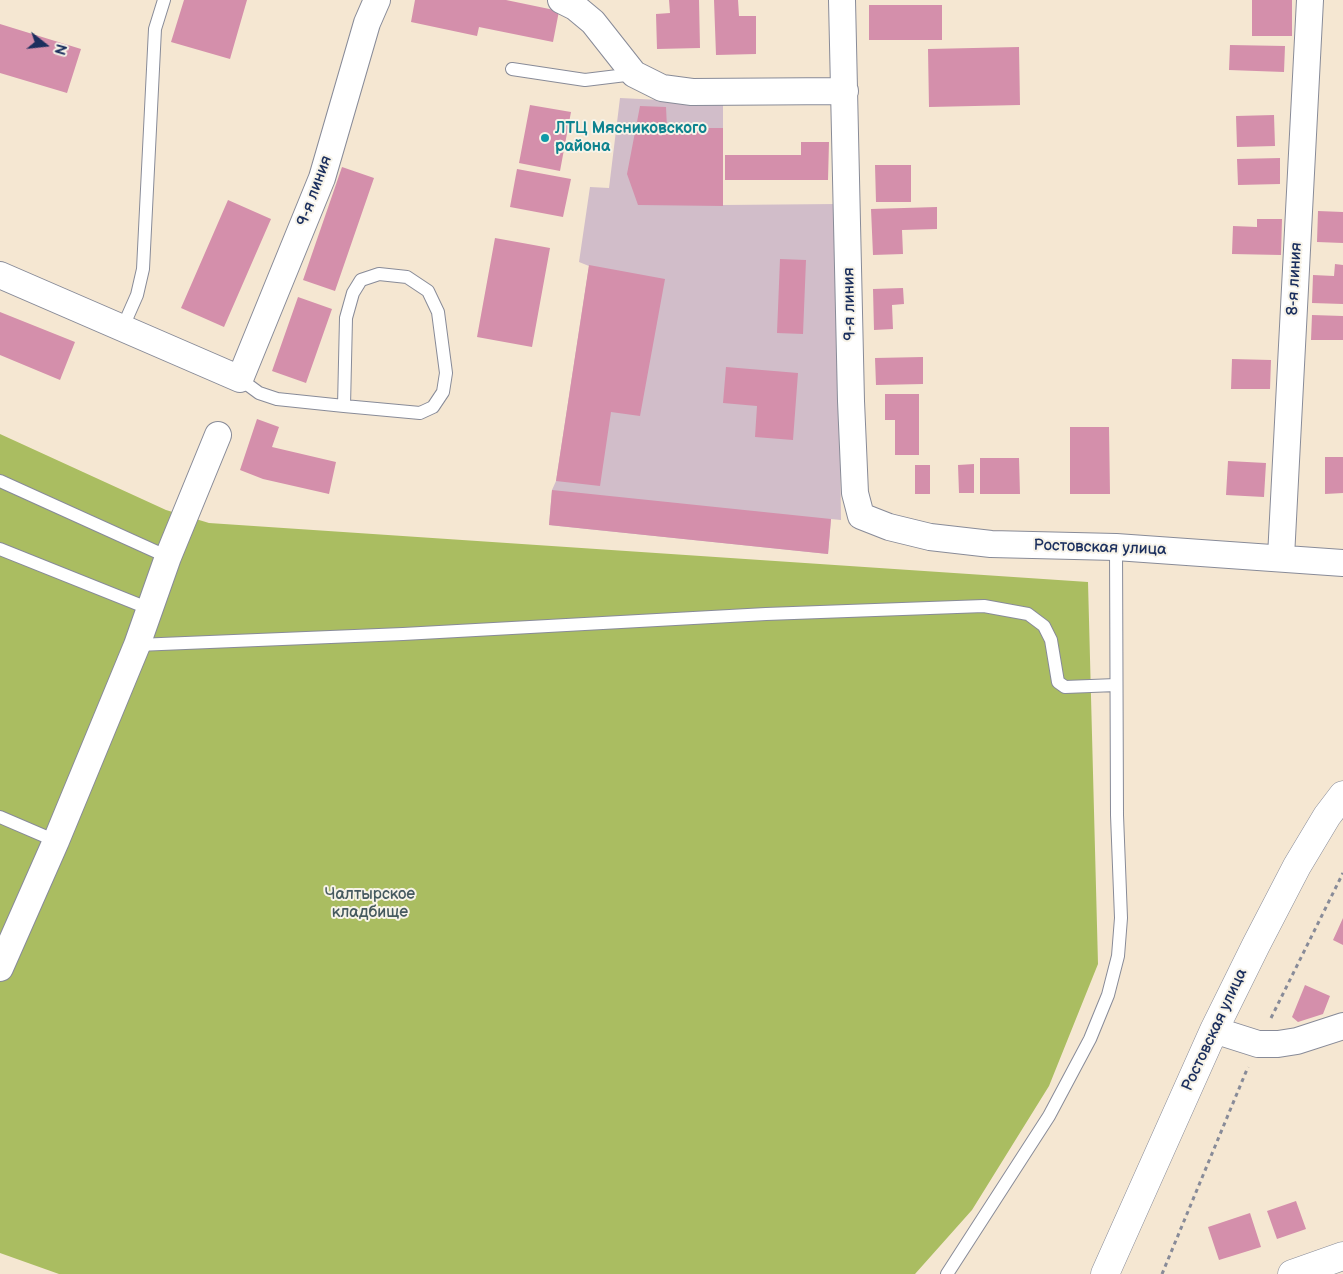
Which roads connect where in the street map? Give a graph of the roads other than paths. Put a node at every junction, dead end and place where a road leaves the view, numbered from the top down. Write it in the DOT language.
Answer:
graph roads {
  1 [pos="164,0"];
  2 [pos="377,0"];
  3 [pos="561,0"];
  4 [pos="842,0"];
  5 [pos="1310,0"];
  6 [pos="512,69"];
  7 [pos="634,74"];
  8 [pos="845,91"];
  9 [pos="0,275"];
  10 [pos="122,328"];
  11 [pos="240,379"];
  12 [pos="344,406"];
  13 [pos="218,435"];
  14 [pos="0,480"];
  15 [pos="861,516"];
  16 [pos="1116,548"];
  17 [pos="0,549"];
  18 [pos="168,557"];
  19 [pos="1281,557"];
  20 [pos="1343,563"];
  21 [pos="150,609"];
  22 [pos="137,645"];
  23 [pos="1116,685"];
  24 [pos="1343,795"];
  25 [pos="0,817"];
  26 [pos="56,841"];
  27 [pos="0,968"];
  28 [pos="1343,1026"];
  29 [pos="1214,1030"];
  30 [pos="1343,1256"];
  31 [pos="947,1274"];
  32 [pos="1105,1274"];
  33 [pos="1292,1274"];
  1 -- 10 [label="lane"];
  2 -- 11 [label="street, 9-я линия"];
  3 -- 7 [label="street"];
  4 -- 8 [label="street, 9-я линия"];
  5 -- 19 [label="street, 8-я линия"];
  6 -- 7 [label="lane"];
  7 -- 8 [label="street"];
  8 -- 15 [label="street, 9-я линия"];
  9 -- 10 [label="street"];
  10 -- 11 [label="street"];
  11 -- 12 [label="lane"];
  12 -- 12 [label="lane"];
  13 -- 18 [label="street"];
  14 -- 18 [label="lane"];
  15 -- 16 [label="street, Ростовская улица"];
  16 -- 19 [label="street, Ростовская улица"];
  16 -- 23 [label="lane"];
  17 -- 21 [label="lane"];
  18 -- 21 [label="street"];
  19 -- 20 [label="street, Ростовская улица"];
  21 -- 22 [label="street"];
  22 -- 23 [label="lane"];
  22 -- 26 [label="street"];
  23 -- 31 [label="lane"];
  24 -- 29 [label="main road, Ростовская улица"];
  25 -- 26 [label="lane"];
  26 -- 27 [label="street"];
  28 -- 29 [label="street"];
  29 -- 32 [label="main road, Ростовская улица"];
  30 -- 33 [label="main road"];
}
